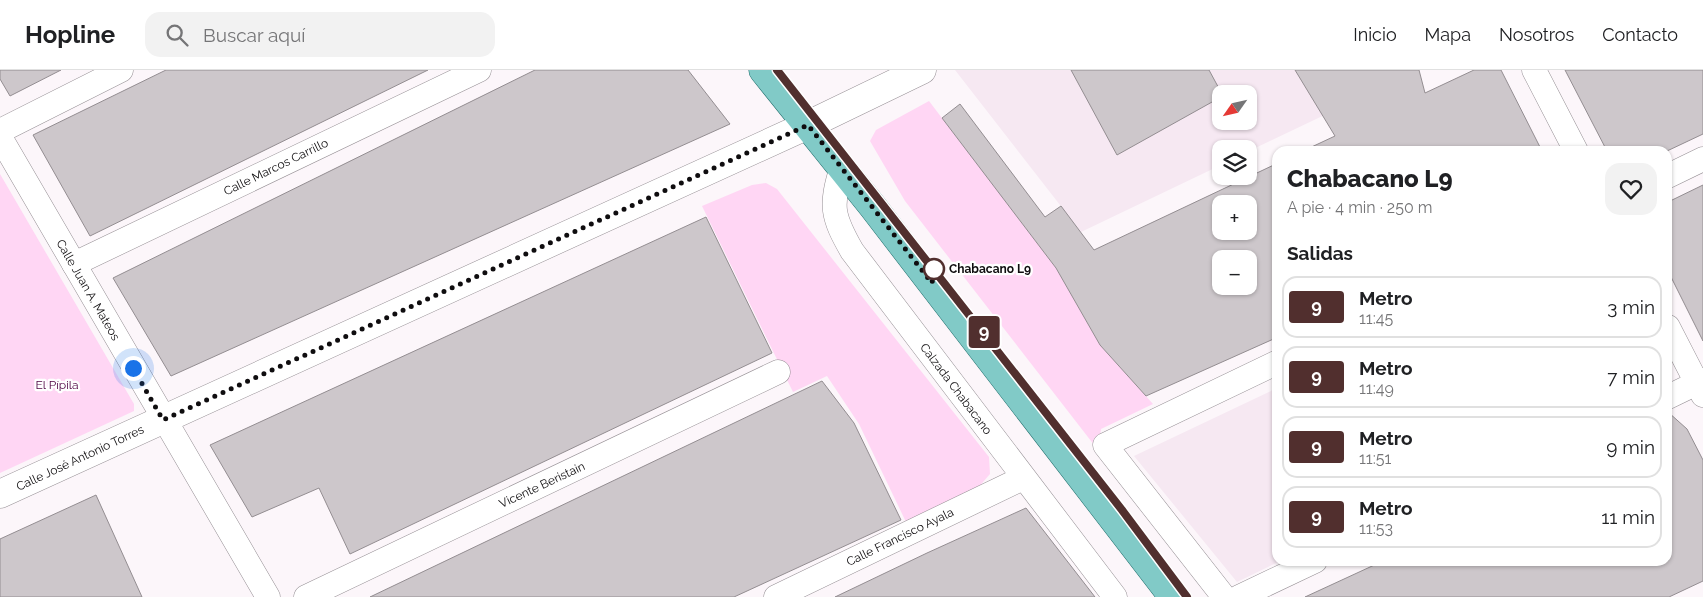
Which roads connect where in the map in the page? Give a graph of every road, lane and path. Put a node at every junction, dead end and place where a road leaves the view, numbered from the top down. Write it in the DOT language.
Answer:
graph roads {
  1 [pos="121,70"];
  2 [pos="479,70"];
  3 [pos="763,70"];
  4 [pos="922,70"];
  5 [pos="1534,70"];
  6 [pos="808,125"];
  7 [pos="0,131"];
  8 [pos="0,137"];
  9 [pos="1573,146"];
  10 [pos="1703,160"];
  11 [pos="842,167"];
  12 [pos="1672,174"];
  13 [pos="74,264"];
  14 [pos="1672,333"];
  15 [pos="1272,365"];
  16 [pos="778,372"];
  17 [pos="1701,386"];
  18 [pos="1672,396"];
  19 [pos="163,420"];
  20 [pos="1023,478"];
  21 [pos="0,494"];
  22 [pos="1304,566"];
  23 [pos="268,597"];
  24 [pos="306,597"];
  25 [pos="776,597"];
  26 [pos="1115,597"];
  27 [pos="1172,597"];
  28 [pos="1224,597"];
  29 [pos="1239,597"];
  1 -- 7 [label="street"];
  2 -- 13 [label="street, Calle Marcos Carrillo"];
  3 -- 6 [label="main road"];
  4 -- 6 [label="street, Calle José Antonio Torres"];
  5 -- 9 [label="street"];
  6 -- 11 [label="main road"];
  6 -- 19 [label="street, Calle José Antonio Torres"];
  8 -- 13 [label="street, Calle Juan A. Mateos"];
  10 -- 12 [label="street"];
  11 -- 20 [label="street, Calzada Chabacano"];
  11 -- 27 [label="main road"];
  13 -- 19 [label="street, Calle Juan A. Mateos"];
  14 -- 17 [label="street"];
  15 -- 28 [label="street"];
  16 -- 24 [label="street, Vicente Beristain"];
  17 -- 18 [label="street"];
  19 -- 21 [label="street, Calle José Antonio Torres"];
  19 -- 23 [label="street, Calle Juan A. Mateos"];
  20 -- 25 [label="street, Calle Francisco Ayala"];
  20 -- 26 [label="street, Calzada Chabacano"];
  22 -- 29 [label="street"];
}
